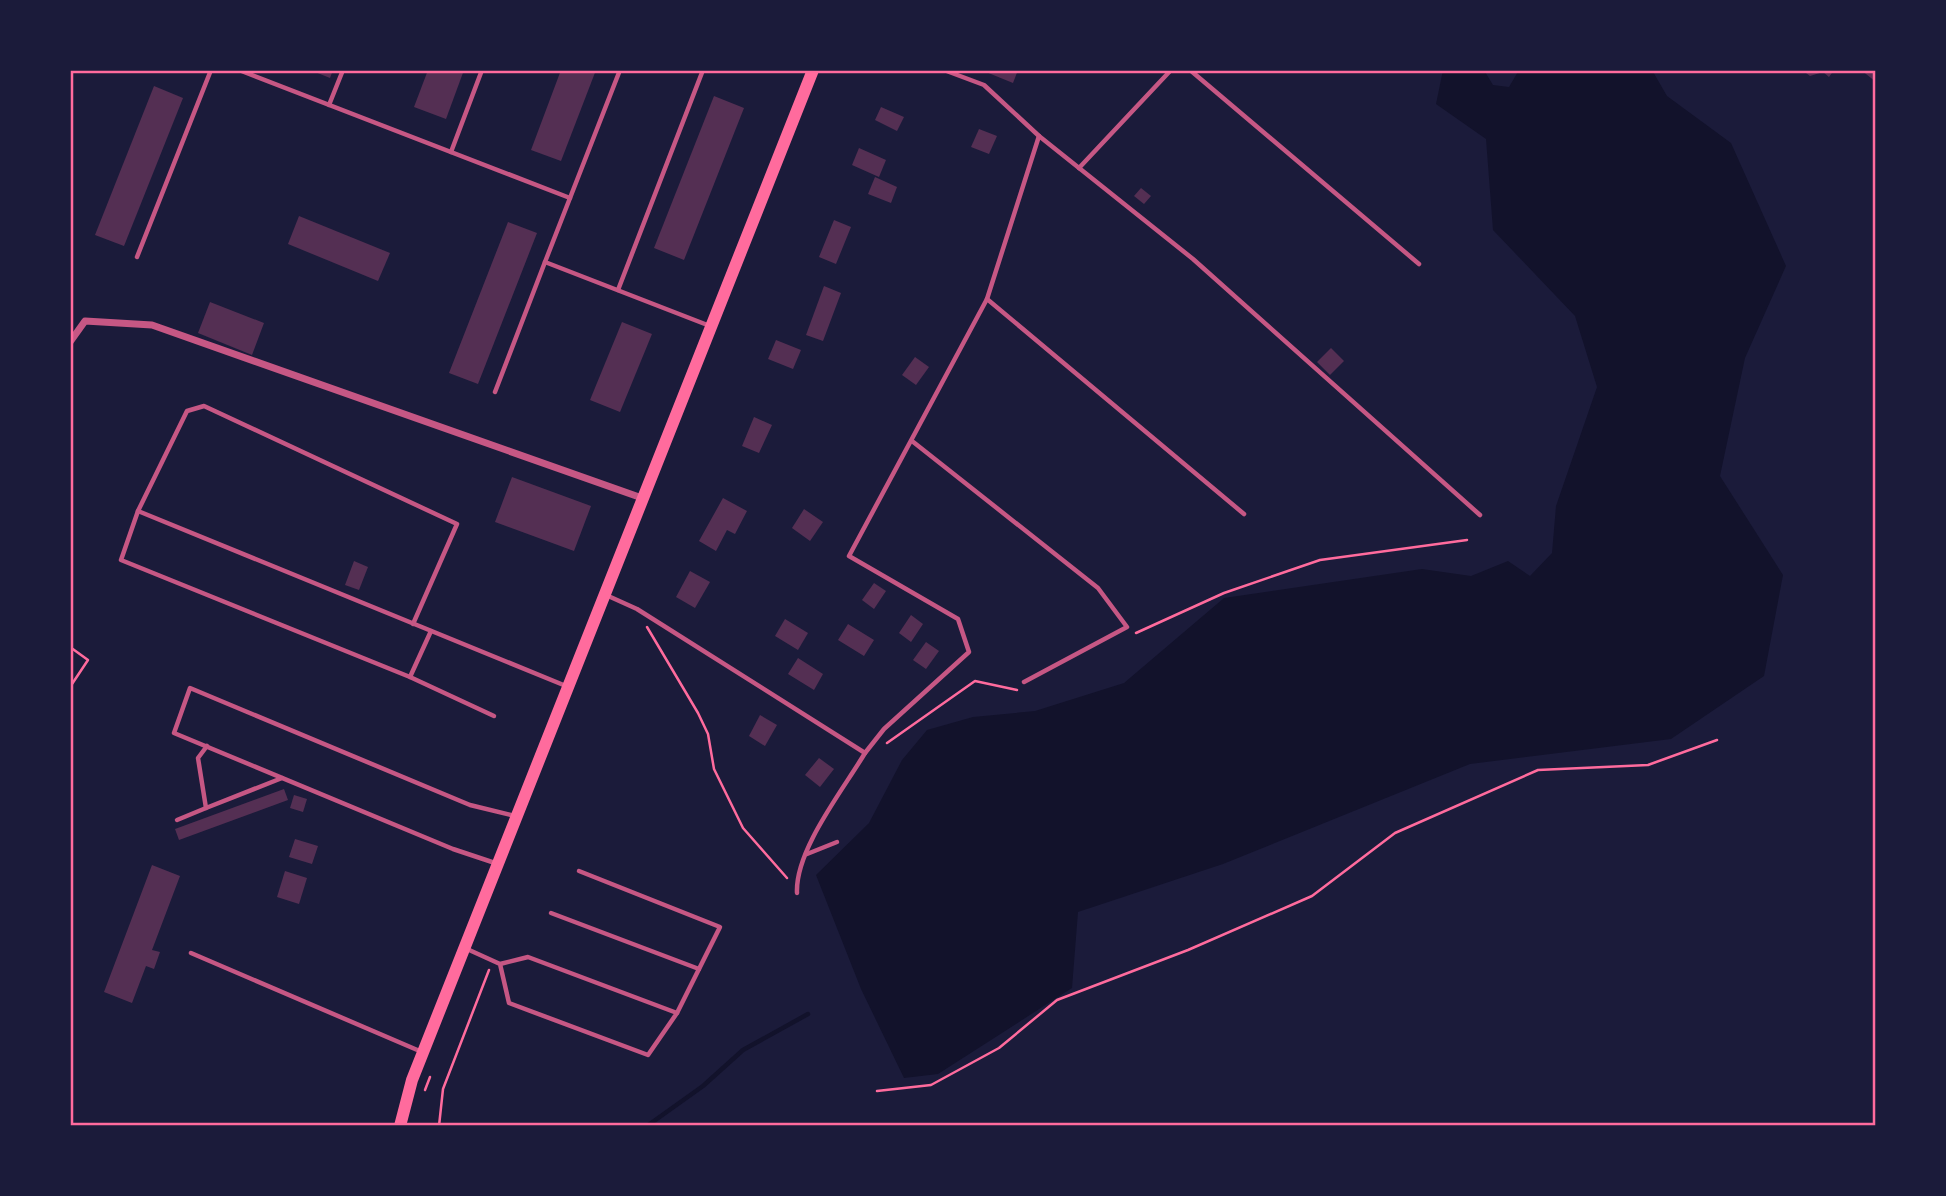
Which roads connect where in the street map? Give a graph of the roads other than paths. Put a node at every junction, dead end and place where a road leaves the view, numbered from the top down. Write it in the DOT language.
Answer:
graph roads {
  1 [pos="211,70"];
  2 [pos="239,70"];
  3 [pos="343,70"];
  4 [pos="482,70"];
  5 [pos="620,70"];
  6 [pos="703,70"];
  7 [pos="813,70"];
  8 [pos="944,70"];
  9 [pos="1171,70"];
  10 [pos="1190,70"];
  11 [pos="953,72"];
  12 [pos="329,105"];
  13 [pos="1039,136"];
  14 [pos="451,152"];
  15 [pos="1079,168"];
  16 [pos="570,198"];
  17 [pos="137,257"];
  18 [pos="545,262"];
  19 [pos="1419,264"];
  20 [pos="618,290"];
  21 [pos="987,299"];
  22 [pos="713,327"];
  23 [pos="70,341"];
  24 [pos="495,392"];
  25 [pos="912,440"];
  26 [pos="642,498"];
  27 [pos="138,511"];
  28 [pos="1244,514"];
  29 [pos="1480,515"];
  30 [pos="604,594"];
  31 [pos="413,624"];
  32 [pos="431,631"];
  33 [pos="410,677"];
  34 [pos="1024,682"];
  35 [pos="567,687"];
  36 [pos="494,716"];
  37 [pos="207,746"];
  38 [pos="865,753"];
  39 [pos="282,778"];
  40 [pos="206,808"];
  41 [pos="516,817"];
  42 [pos="177,820"];
  43 [pos="837,842"];
  44 [pos="807,854"];
  45 [pos="498,864"];
  46 [pos="579,871"];
  47 [pos="797,893"];
  48 [pos="551,913"];
  49 [pos="466,948"];
  50 [pos="191,953"];
  51 [pos="500,964"];
  52 [pos="699,969"];
  53 [pos="677,1013"];
  54 [pos="423,1053"];
  55 [pos="400,1126"];
  1 -- 17 [label="lane"];
  2 -- 12 [label="lane"];
  3 -- 12 [label="lane"];
  4 -- 14 [label="lane"];
  5 -- 16 [label="lane"];
  6 -- 20 [label="lane"];
  7 -- 22 [label="main road"];
  8 -- 11 [label="lane"];
  9 -- 15 [label="lane"];
  10 -- 19 [label="lane"];
  11 -- 13 [label="lane"];
  12 -- 14 [label="lane"];
  13 -- 15 [label="lane"];
  13 -- 21 [label="lane"];
  14 -- 16 [label="lane"];
  15 -- 29 [label="lane"];
  16 -- 18 [label="lane"];
  18 -- 20 [label="lane"];
  18 -- 24 [label="lane"];
  20 -- 22 [label="lane"];
  21 -- 25 [label="lane"];
  21 -- 28 [label="lane"];
  22 -- 26 [label="main road"];
  23 -- 26 [label="street"];
  25 -- 34 [label="lane"];
  25 -- 38 [label="lane"];
  26 -- 30 [label="main road"];
  27 -- 31 [label="lane"];
  27 -- 31 [label="lane"];
  27 -- 33 [label="lane"];
  30 -- 35 [label="main road"];
  30 -- 38 [label="lane"];
  31 -- 32 [label="lane"];
  32 -- 33 [label="lane"];
  32 -- 35 [label="lane"];
  33 -- 36 [label="lane"];
  35 -- 41 [label="main road"];
  37 -- 39 [label="lane"];
  37 -- 40 [label="lane"];
  37 -- 41 [label="lane"];
  38 -- 44 [label="lane"];
  39 -- 40 [label="lane"];
  39 -- 45 [label="lane"];
  40 -- 42 [label="lane"];
  41 -- 45 [label="main road"];
  43 -- 44 [label="lane"];
  44 -- 47 [label="lane"];
  45 -- 49 [label="main road"];
  46 -- 52 [label="lane"];
  48 -- 52 [label="lane"];
  49 -- 51 [label="lane"];
  49 -- 54 [label="main road"];
  50 -- 54 [label="lane"];
  51 -- 53 [label="lane"];
  51 -- 53 [label="lane"];
  52 -- 53 [label="lane"];
  54 -- 55 [label="main road"];
}
